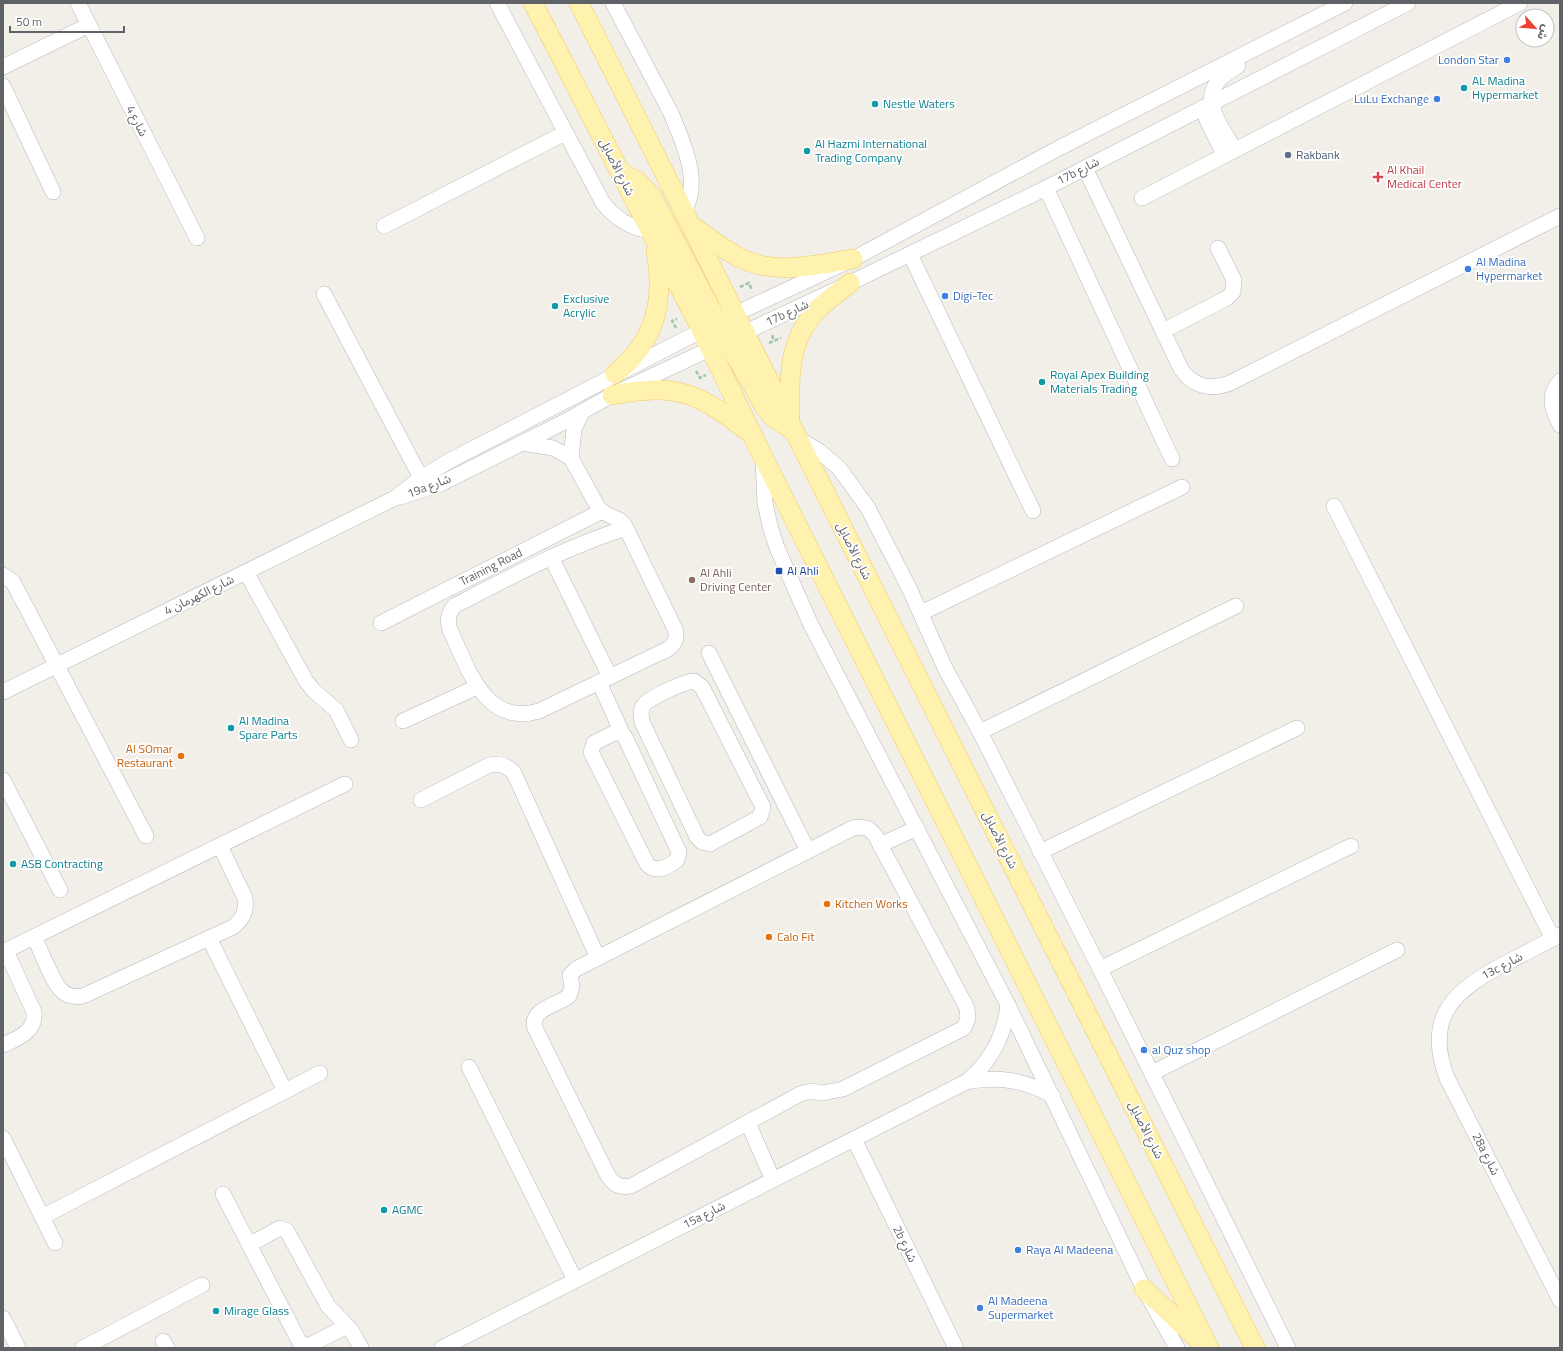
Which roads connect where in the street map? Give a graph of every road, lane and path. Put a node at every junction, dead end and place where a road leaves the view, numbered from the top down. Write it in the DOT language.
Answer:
graph roads {
  1 [pos="78,3"];
  2 [pos="497,3"];
  3 [pos="533,3"];
  4 [pos="579,3"];
  5 [pos="613,3"];
  6 [pos="1345,3"];
  7 [pos="1408,3"];
  8 [pos="1520,3"];
  9 [pos="89,25"];
  10 [pos="1297,28"];
  11 [pos="3,67"];
  12 [pos="3,86"];
  13 [pos="1207,106"];
  14 [pos="565,133"];
  15 [pos="1230,152"];
  16 [pos="1085,168"];
  17 [pos="620,172"];
  18 [pos="1046,188"];
  19 [pos="53,192"];
  20 [pos="1142,198"];
  21 [pos="1560,216"];
  22 [pos="688,219"];
  23 [pos="384,226"];
  24 [pos="651,233"];
  25 [pos="197,238"];
  26 [pos="1218,248"];
  27 [pos="910,254"];
  28 [pos="854,259"];
  29 [pos="850,283"];
  30 [pos="324,294"];
  31 [pos="728,318"];
  32 [pos="702,331"];
  33 [pos="1163,331"];
  34 [pos="745,332"];
  35 [pos="719,345"];
  36 [pos="615,374"];
  37 [pos="1560,381"];
  38 [pos="612,395"];
  39 [pos="582,412"];
  40 [pos="1560,425"];
  41 [pos="793,431"];
  42 [pos="752,434"];
  43 [pos="522,443"];
  44 [pos="763,457"];
  45 [pos="571,458"];
  46 [pos="1172,459"];
  47 [pos="421,478"];
  48 [pos="1182,487"];
  49 [pos="395,498"];
  50 [pos="1334,506"];
  51 [pos="602,511"];
  52 [pos="1033,511"];
  53 [pos="626,528"];
  54 [pos="551,557"];
  55 [pos="246,572"];
  56 [pos="3,575"];
  57 [pos="436,595"];
  58 [pos="1236,606"];
  59 [pos="921,613"];
  60 [pos="448,622"];
  61 [pos="381,623"];
  62 [pos="709,653"];
  63 [pos="57,666"];
  64 [pos="604,679"];
  65 [pos="477,687"];
  66 [pos="3,692"];
  67 [pos="403,721"];
  68 [pos="1297,728"];
  69 [pos="980,732"];
  70 [pos="623,735"];
  71 [pos="351,740"];
  72 [pos="652,744"];
  73 [pos="633,754"];
  74 [pos="3,780"];
  75 [pos="345,784"];
  76 [pos="776,787"];
  77 [pos="760,798"];
  78 [pos="421,800"];
  79 [pos="690,822"];
  80 [pos="917,828"];
  81 [pos="670,833"];
  82 [pos="146,836"];
  83 [pos="880,845"];
  84 [pos="220,846"];
  85 [pos="1351,846"];
  86 [pos="808,851"];
  87 [pos="1040,852"];
  88 [pos="60,890"];
  89 [pos="34,937"];
  90 [pos="1556,937"];
  91 [pos="209,938"];
  92 [pos="1397,950"];
  93 [pos="5,952"];
  94 [pos="598,958"];
  95 [pos="1100,969"];
  96 [pos="1450,1004"];
  97 [pos="1008,1005"];
  98 [pos="3,1046"];
  99 [pos="469,1067"];
  100 [pos="320,1073"];
  101 [pos="1152,1073"];
  102 [pos="966,1082"];
  103 [pos="285,1092"];
  104 [pos="1053,1096"];
  105 [pos="748,1123"];
  106 [pos="3,1138"];
  107 [pos="854,1139"];
  108 [pos="774,1180"];
  109 [pos="223,1194"];
  110 [pos="42,1217"];
  111 [pos="55,1243"];
  112 [pos="249,1245"];
  113 [pos="575,1280"];
  114 [pos="202,1285"];
  115 [pos="1144,1289"];
  116 [pos="1560,1300"];
  117 [pos="3,1318"];
  118 [pos="347,1326"];
  119 [pos="18,1348"];
  120 [pos="83,1348"];
  121 [pos="361,1348"];
  122 [pos="442,1348"];
  123 [pos="956,1348"];
  124 [pos="1177,1348"];
  125 [pos="1208,1348"];
  126 [pos="1255,1348"];
  127 [pos="1288,1348"];
  1 -- 9 [label="street, شارع 4"];
  2 -- 14 [label="street"];
  3 -- 17 [label="main road, شارع الأصايل"];
  4 -- 22 [label="main road"];
  5 -- 22 [label="street"];
  6 -- 10 [label="street, 17b شارع"];
  7 -- 13 [label="street, 17b شارع"];
  8 -- 15 [label="street"];
  9 -- 11 [label="street"];
  9 -- 25 [label="street, شارع 4"];
  10 -- 13 [label="street"];
  10 -- 28 [label="street, 17b شارع"];
  12 -- 19 [label="street"];
  13 -- 15 [label="street"];
  13 -- 16 [label="street, 17b شارع"];
  14 -- 23 [label="street"];
  14 -- 24 [label="street"];
  15 -- 20 [label="street"];
  16 -- 18 [label="street, 17b شارع"];
  16 -- 33 [label="street"];
  17 -- 24 [label="main road, شارع الأصايل"];
  17 -- 31 [label="main road"];
  18 -- 27 [label="street, 17b شارع"];
  18 -- 46 [label="street"];
  21 -- 33 [label="street"];
  22 -- 28 [label="main road"];
  22 -- 31 [label="main road"];
  24 -- 32 [label="main road, شارع الأصايل"];
  24 -- 36 [label="main road"];
  26 -- 33 [label="street"];
  27 -- 29 [label="street, 17b شارع"];
  27 -- 52 [label="street"];
  28 -- 31 [label="street, 17b شارع"];
  29 -- 34 [label="street, 17b شارع"];
  29 -- 41 [label="main road"];
  30 -- 47 [label="street"];
  31 -- 32 [label="street, 19a شارع"];
  31 -- 34 [label="main road, شارع الأصايل"];
  32 -- 35 [label="main road, شارع الأصايل"];
  32 -- 36 [label="street, 19a شارع"];
  34 -- 35 [label="street, 19a شارع"];
  34 -- 41 [label="main road, شارع الأصايل"];
  35 -- 38 [label="street, 19a شارع"];
  35 -- 41 [label="main road"];
  35 -- 42 [label="main road"];
  36 -- 47 [label="street, 19a شارع"];
  37 -- 40 [label="street"];
  38 -- 39 [label="street, 19a شارع"];
  38 -- 42 [label="main road"];
  39 -- 43 [label="street, 19a شارع"];
  39 -- 45 [label="street"];
  41 -- 59 [label="street"];
  41 -- 126 [label="main road, شارع الأصايل"];
  42 -- 44 [label="main road"];
  43 -- 45 [label="street"];
  43 -- 49 [label="street, 19a شارع"];
  44 -- 80 [label="street"];
  44 -- 125 [label="main road"];
  45 -- 51 [label="street"];
  47 -- 49 [label="street, 19a شارع"];
  48 -- 59 [label="street"];
  49 -- 55 [label="street, شارع الكهرمان 4"];
  50 -- 90 [label="street"];
  51 -- 53 [label="street"];
  51 -- 57 [label="street, Training Road"];
  53 -- 54 [label="street"];
  53 -- 64 [label="street"];
  54 -- 60 [label="street"];
  54 -- 64 [label="street"];
  55 -- 63 [label="street, شارع الكهرمان 4"];
  55 -- 71 [label="street"];
  56 -- 63 [label="street"];
  57 -- 60 [label="street"];
  57 -- 61 [label="street, Training Road"];
  58 -- 69 [label="street"];
  59 -- 69 [label="street"];
  60 -- 65 [label="street"];
  62 -- 76 [label="street"];
  63 -- 66 [label="street, شارع الكهرمان 4"];
  63 -- 82 [label="street"];
  64 -- 65 [label="street"];
  64 -- 70 [label="street"];
  65 -- 67 [label="street"];
  68 -- 87 [label="street"];
  69 -- 87 [label="street"];
  70 -- 73 [label="street"];
  70 -- 81 [label="street"];
  72 -- 73 [label="street"];
  72 -- 77 [label="street"];
  72 -- 79 [label="street"];
  73 -- 81 [label="street"];
  74 -- 88 [label="street"];
  75 -- 84 [label="street"];
  76 -- 77 [label="street"];
  76 -- 86 [label="street"];
  77 -- 79 [label="street"];
  78 -- 94 [label="street"];
  79 -- 81 [label="street"];
  80 -- 83 [label="street"];
  80 -- 97 [label="street"];
  83 -- 86 [label="street"];
  83 -- 105 [label="street"];
  84 -- 89 [label="street"];
  84 -- 91 [label="street"];
  85 -- 95 [label="street"];
  86 -- 94 [label="street"];
  87 -- 95 [label="street"];
  89 -- 91 [label="street"];
  89 -- 93 [label="street"];
  90 -- 96 [label="street, 13c شارع"];
  91 -- 103 [label="street"];
  92 -- 101 [label="street"];
  93 -- 98 [label="street"];
  94 -- 105 [label="street"];
  95 -- 101 [label="street"];
  96 -- 116 [label="street, 28a شارع"];
  97 -- 102 [label="street, 15a شارع"];
  97 -- 104 [label="street"];
  99 -- 113 [label="street"];
  100 -- 103 [label="street"];
  101 -- 127 [label="street"];
  102 -- 104 [label="street, 15a شارع"];
  102 -- 107 [label="street, 15a شارع"];
  103 -- 110 [label="street"];
  104 -- 115 [label="street"];
  105 -- 108 [label="street"];
  106 -- 110 [label="street"];
  107 -- 108 [label="street, 15a شارع"];
  107 -- 123 [label="street, 2b شارع"];
  108 -- 113 [label="street, 15a شارع"];
  109 -- 112 [label="street"];
  110 -- 111 [label="street"];
  112 -- 118 [label="street"];
  112 -- 118 [label="street"];
  113 -- 122 [label="street, 15a شارع"];
  114 -- 120 [label="street"];
  115 -- 124 [label="street"];
  115 -- 125 [label="main road"];
  117 -- 119 [label="street"];
  118 -- 121 [label="street"];
}
